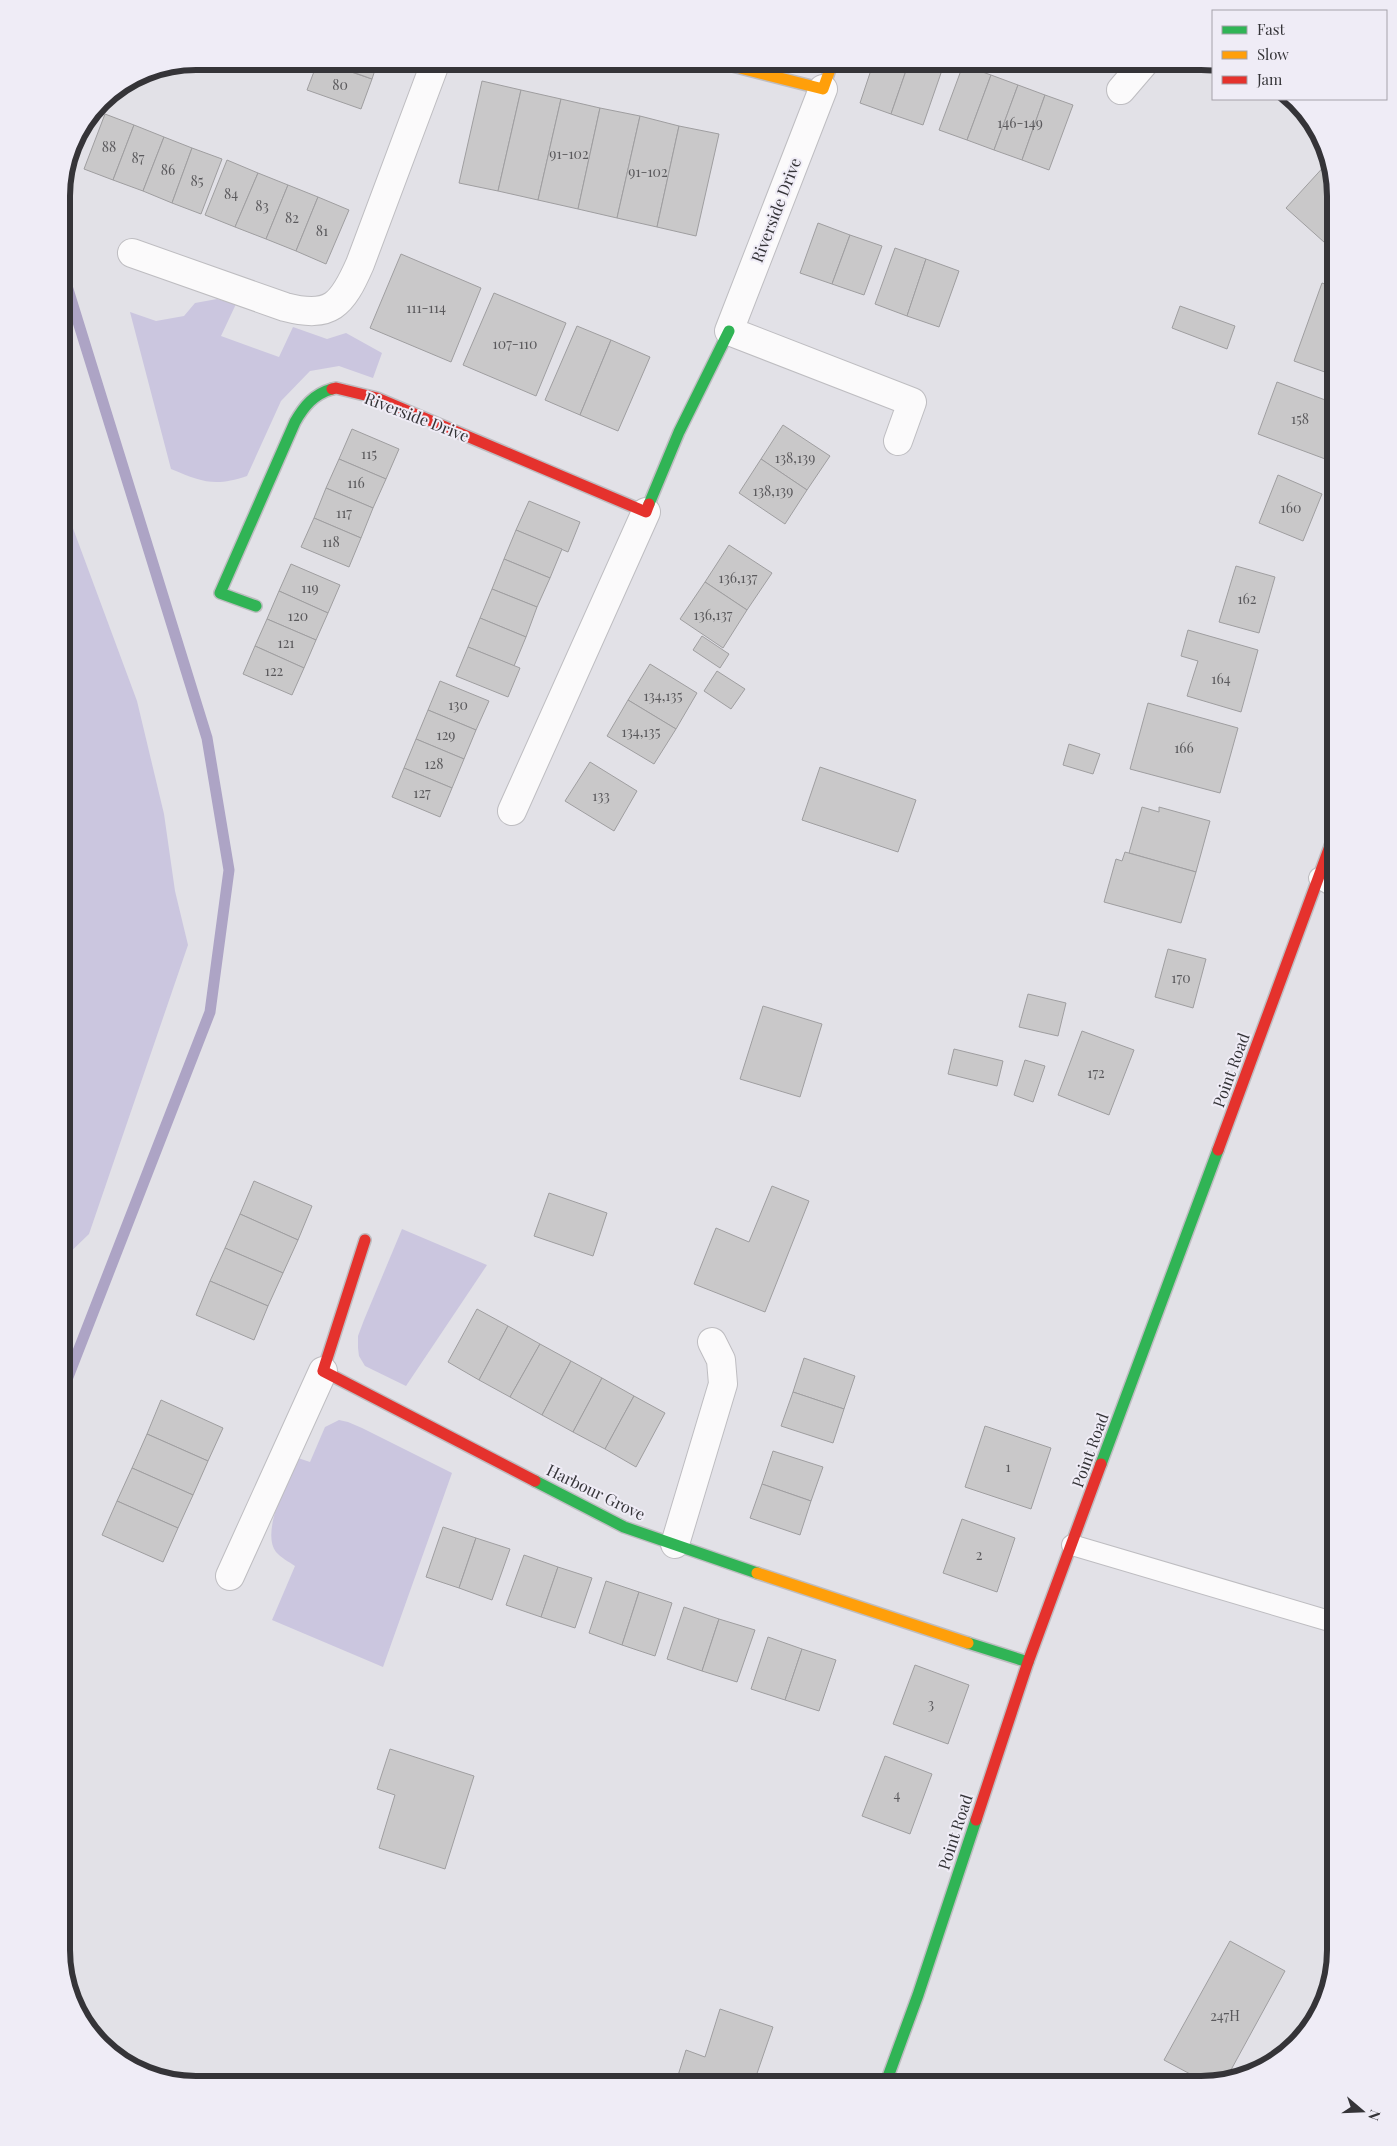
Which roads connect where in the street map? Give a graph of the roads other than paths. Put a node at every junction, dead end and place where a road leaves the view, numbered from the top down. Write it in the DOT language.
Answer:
graph roads {
  1 [pos="433,70"];
  2 [pos="748,70"];
  3 [pos="830,70"];
  4 [pos="1135,70"];
  5 [pos="823,89"];
  6 [pos="1122,90"];
  7 [pos="132,253"];
  8 [pos="728,331"];
  9 [pos="898,441"];
  10 [pos="646,512"];
  11 [pos="256,606"];
  12 [pos="512,811"];
  13 [pos="1327,886"];
  14 [pos="365,1240"];
  15 [pos="712,1342"];
  16 [pos="323,1371"];
  17 [pos="675,1544"];
  18 [pos="1072,1544"];
  19 [pos="230,1576"];
  20 [pos="1327,1620"];
  21 [pos="1028,1662"];
  22 [pos="888,2076"];
  1 -- 7 [label="street"];
  2 -- 5 [label="street"];
  3 -- 5 [label="street, Riverside Drive"];
  4 -- 6 [label="street"];
  5 -- 8 [label="street, Riverside Drive"];
  8 -- 9 [label="street"];
  8 -- 10 [label="street, Riverside Drive"];
  10 -- 11 [label="street, Riverside Drive"];
  10 -- 12 [label="street, Riverside Drive"];
  13 -- 18 [label="street, Point Road"];
  14 -- 16 [label="street"];
  15 -- 17 [label="street"];
  16 -- 17 [label="street, Harbour Grove"];
  16 -- 19 [label="street"];
  17 -- 21 [label="street, Harbour Grove"];
  18 -- 20 [label="lane"];
  18 -- 21 [label="street, Point Road"];
  21 -- 22 [label="street, Point Road"];
}
